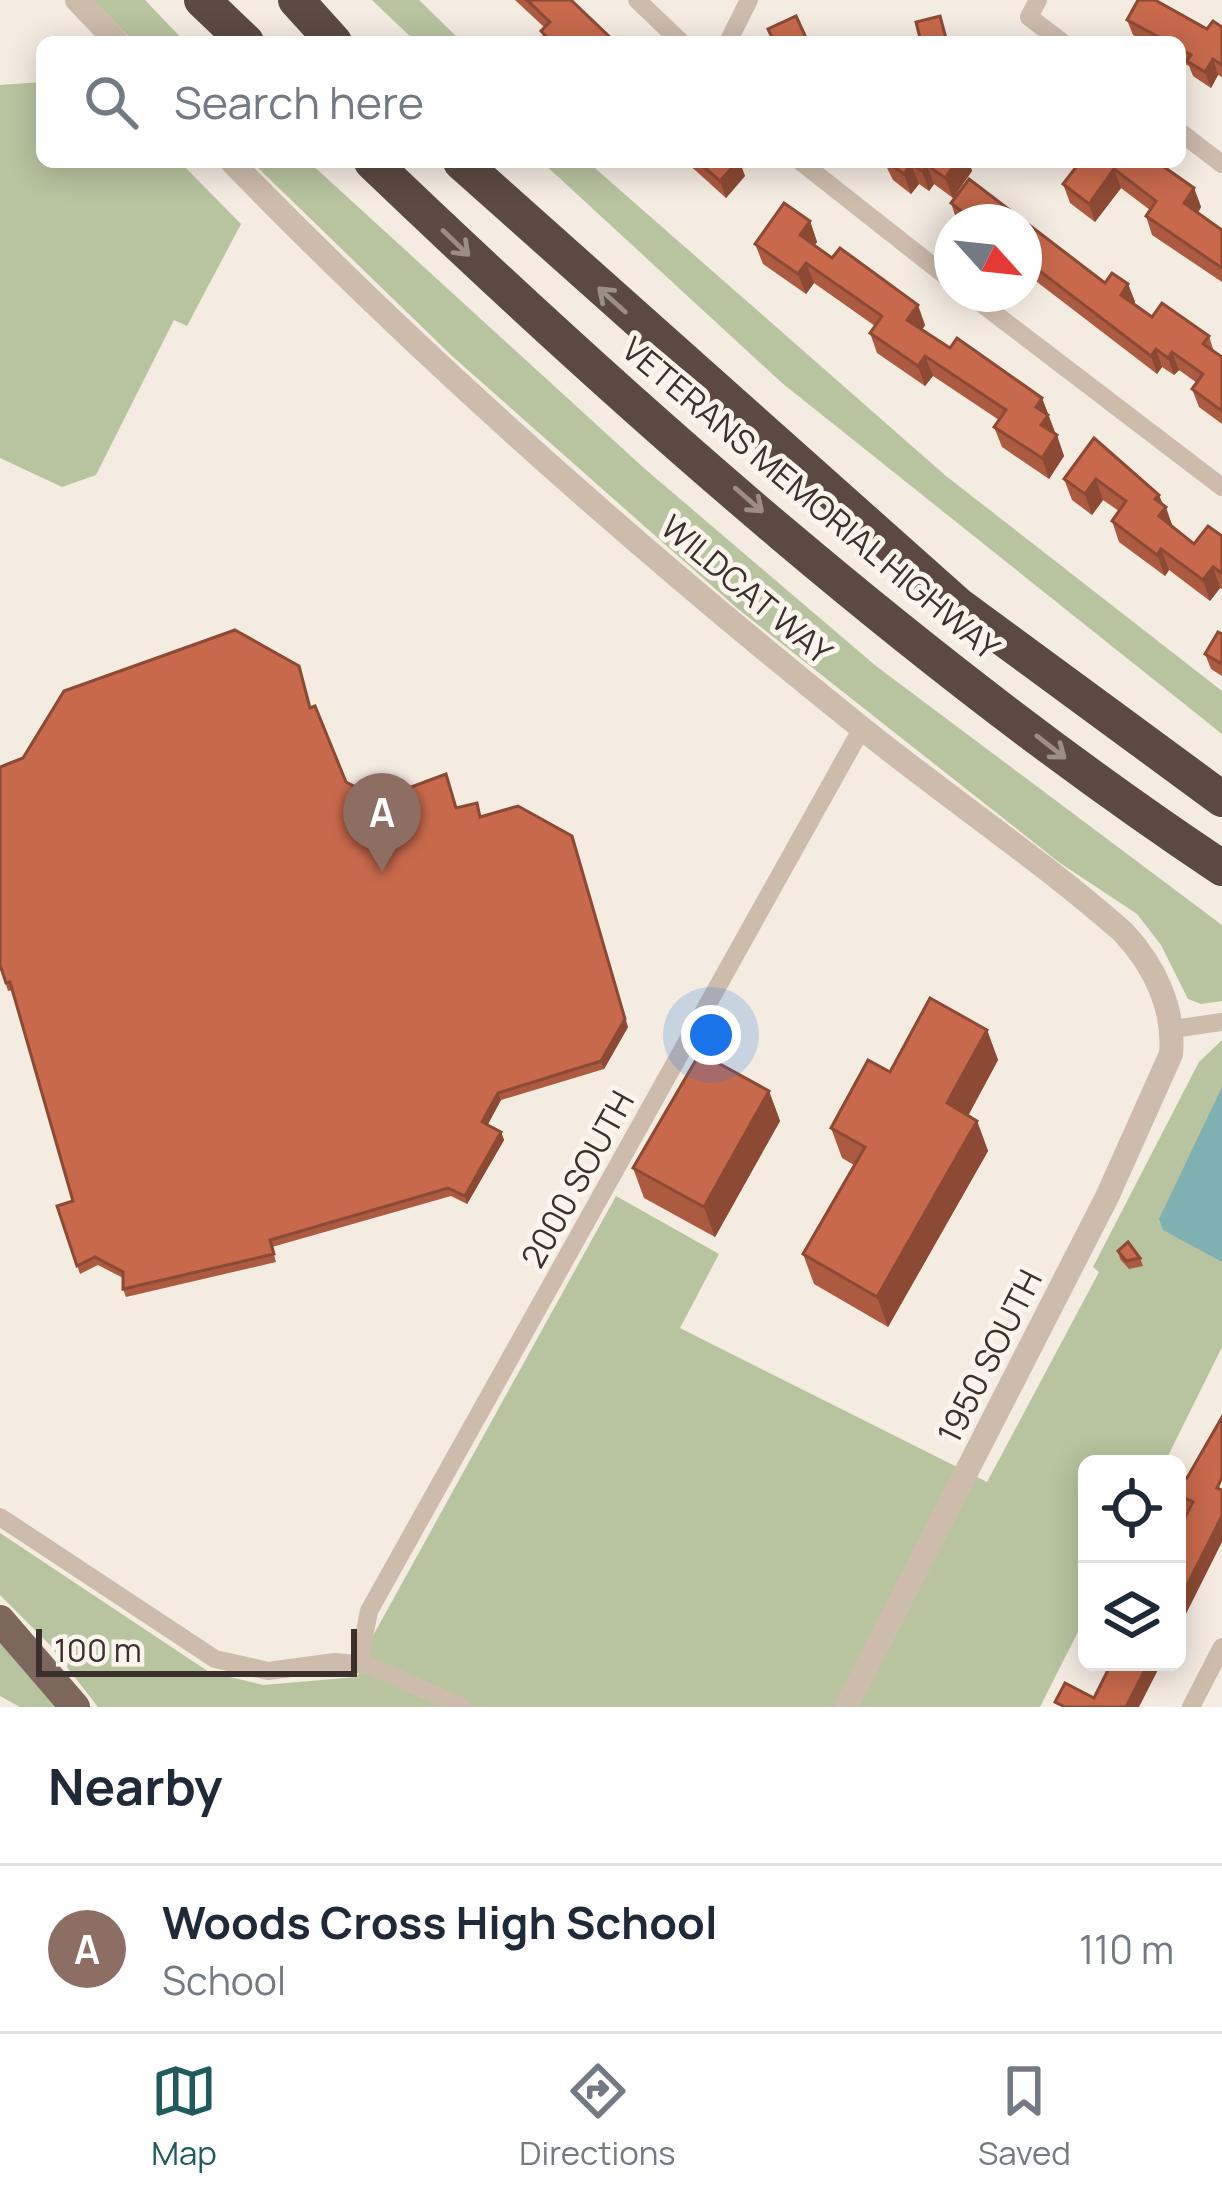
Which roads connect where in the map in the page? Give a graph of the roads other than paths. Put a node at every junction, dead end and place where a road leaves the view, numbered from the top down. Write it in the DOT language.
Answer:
graph roads {
  1 [pos="77,0"];
  2 [pos="202,0"];
  3 [pos="296,0"];
  4 [pos="637,0"];
  5 [pos="749,0"];
  6 [pos="1033,9"];
  7 [pos="111,36"];
  8 [pos="240,36"];
  9 [pos="329,36"];
  10 [pos="675,36"];
  11 [pos="731,36"];
  12 [pos="1057,36"];
  13 [pos="1186,137"];
  14 [pos="1222,164"];
  15 [pos="238,168"];
  16 [pos="377,168"];
  17 [pos="468,168"];
  18 [pos="809,168"];
  19 [pos="934,267"];
  20 [pos="992,312"];
  21 [pos="1222,488"];
  22 [pos="862,728"];
  23 [pos="1222,800"];
  24 [pos="1222,868"];
  25 [pos="1222,1022"];
  26 [pos="1173,1029"];
  27 [pos="0,1516"];
  28 [pos="0,1620"];
  29 [pos="1222,1647"];
  30 [pos="359,1663"];
  31 [pos="1214,1682"];
  32 [pos="70,1701"];
  33 [pos="462,1707"];
  34 [pos="846,1707"];
  35 [pos="1191,1707"];
  1 -- 7 [label="street"];
  2 -- 8 [label="highway"];
  3 -- 9 [label="highway"];
  4 -- 10 [label="street"];
  5 -- 11 [label="street"];
  6 -- 12 [label="street"];
  13 -- 14 [label="street"];
  15 -- 22 [label="street, WILDCAT WAY"];
  16 -- 24 [label="highway, VETERANS MEMORIAL HIGHWAY, one-way"];
  23 -- 17 [label="highway, VETERANS MEMORIAL HIGHWAY, one-way"];
  18 -- 19 [label="street"];
  20 -- 21 [label="street"];
  22 -- 26 [label="street, WILDCAT WAY"];
  22 -- 30 [label="street, 2000 SOUTH"];
  25 -- 26 [label="street"];
  26 -- 34 [label="street, 1950 SOUTH"];
  27 -- 30 [label="street"];
  28 -- 32 [label="main road"];
  29 -- 31 [label="street"];
  30 -- 33 [label="street"];
  31 -- 35 [label="street"];
}
